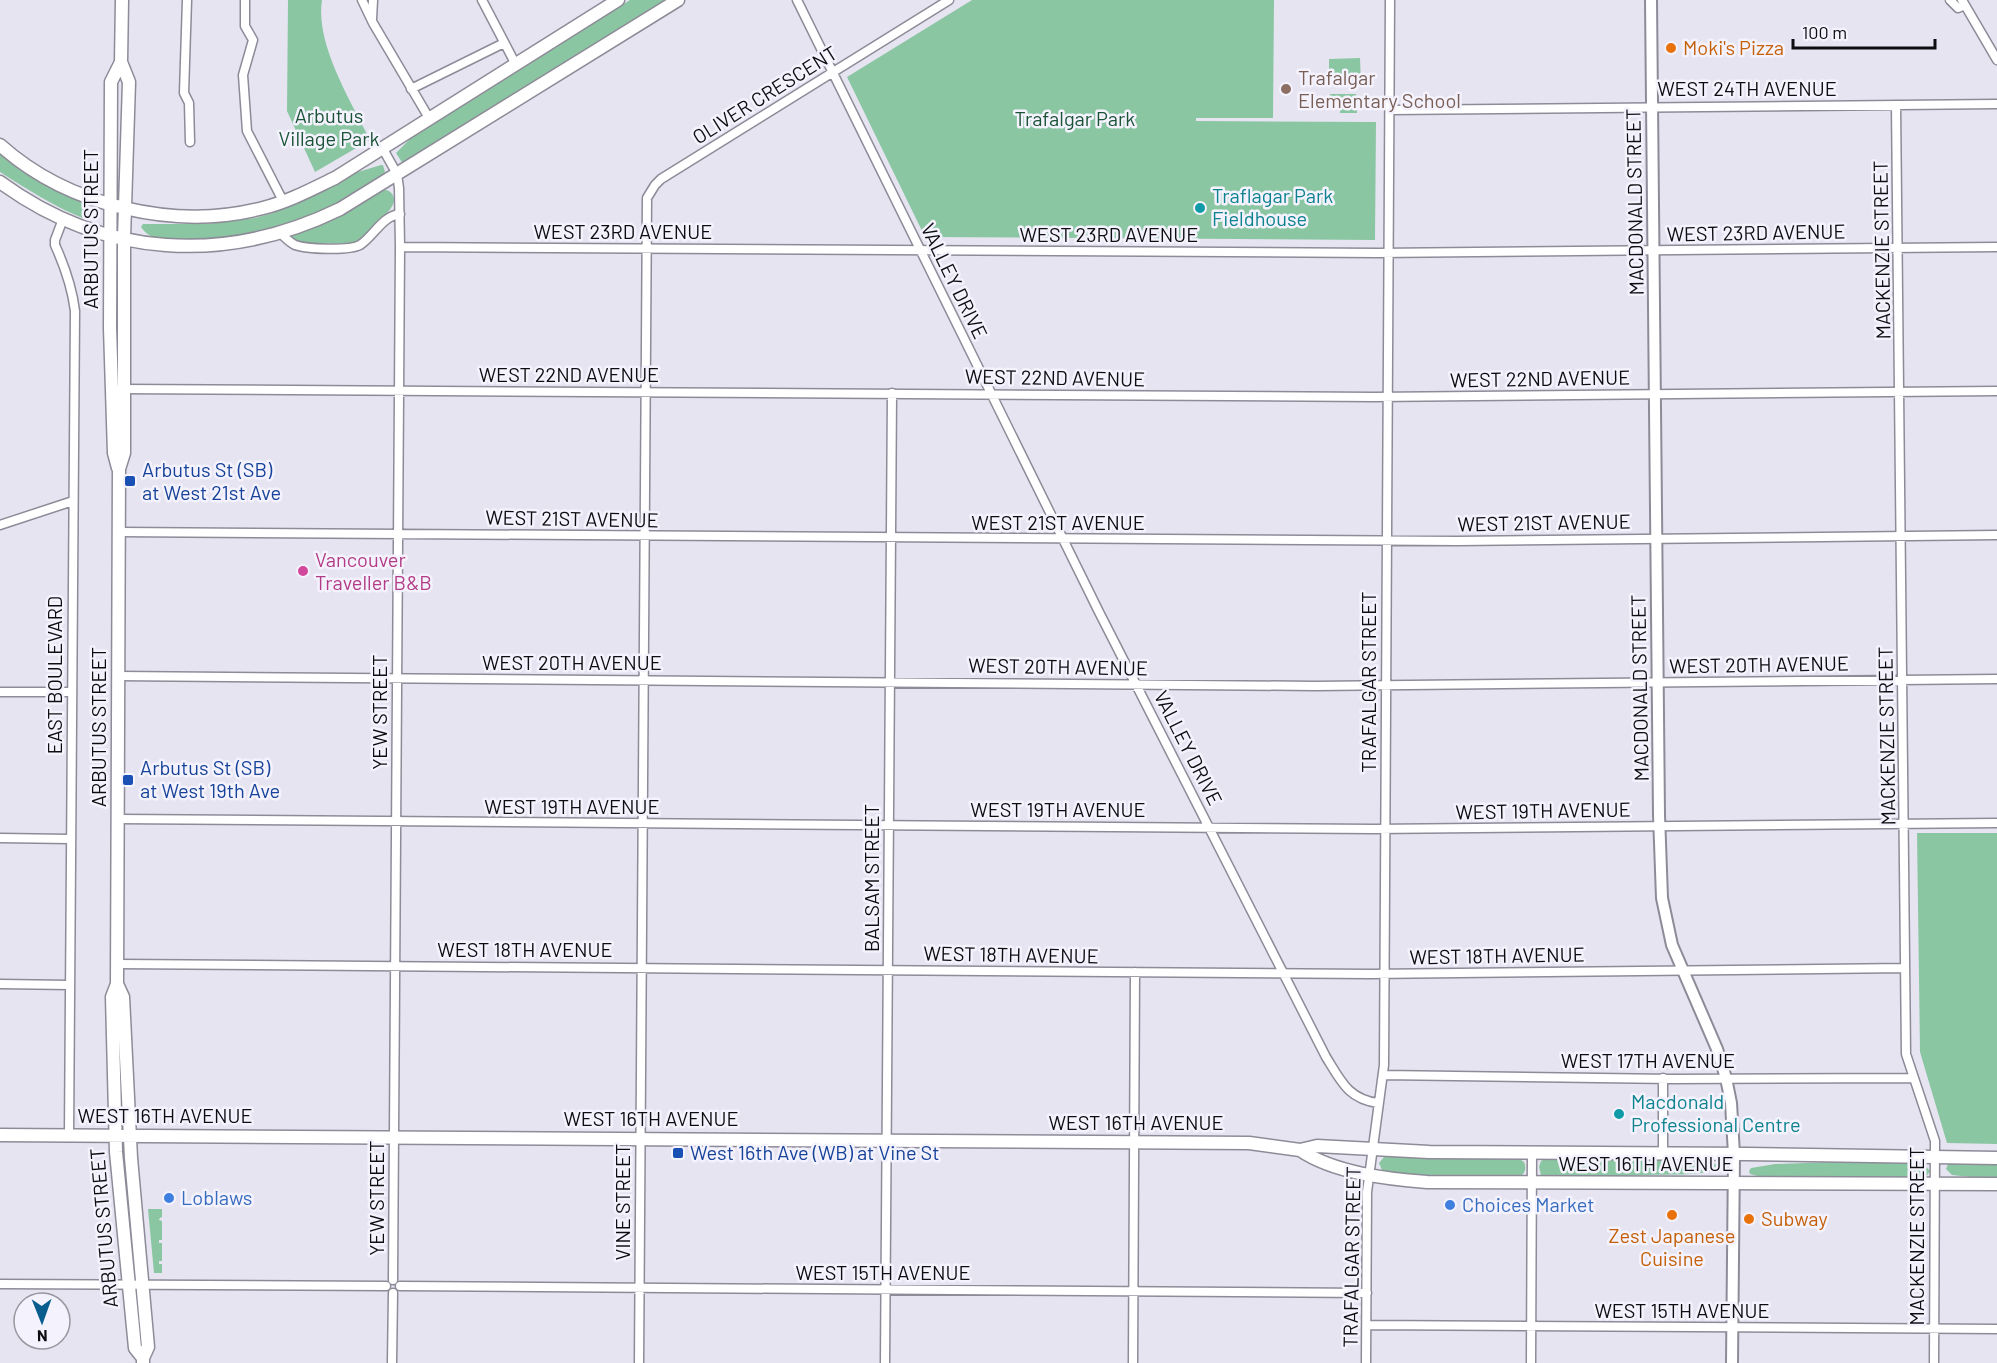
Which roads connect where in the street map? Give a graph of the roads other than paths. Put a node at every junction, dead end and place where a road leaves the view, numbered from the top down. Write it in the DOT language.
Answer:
graph roads {
  1 [pos="122,0"];
  2 [pos="187,0"];
  3 [pos="245,0"];
  4 [pos="362,0"];
  5 [pos="373,0"];
  6 [pos="482,0"];
  7 [pos="678,0"];
  8 [pos="797,0"];
  9 [pos="949,0"];
  10 [pos="1390,0"];
  11 [pos="1651,0"];
  12 [pos="1950,0"];
  13 [pos="613,1"];
  14 [pos="1963,2"];
  15 [pos="372,22"];
  16 [pos="504,43"];
  17 [pos="1997,60"];
  18 [pos="121,63"];
  19 [pos="515,63"];
  20 [pos="833,73"];
  21 [pos="411,89"];
  22 [pos="1997,104"];
  23 [pos="1896,105"];
  24 [pos="1652,106"];
  25 [pos="1390,110"];
  26 [pos="429,118"];
  27 [pos="190,142"];
  28 [pos="0,145"];
  29 [pos="383,149"];
  30 [pos="397,174"];
  31 [pos="0,182"];
  32 [pos="283,201"];
  33 [pos="110,203"];
  34 [pos="125,208"];
  35 [pos="400,214"];
  36 [pos="63,219"];
  37 [pos="280,233"];
  38 [pos="110,235"];
  39 [pos="124,238"];
  40 [pos="400,247"];
  41 [pos="1997,247"];
  42 [pos="646,248"];
  43 [pos="1898,248"];
  44 [pos="921,251"];
  45 [pos="1654,251"];
  46 [pos="1390,253"];
  47 [pos="118,389"];
  48 [pos="398,390"];
  49 [pos="1997,391"];
  50 [pos="645,392"];
  51 [pos="892,393"];
  52 [pos="1900,393"];
  53 [pos="991,394"];
  54 [pos="1656,394"];
  55 [pos="1388,397"];
  56 [pos="73,501"];
  57 [pos="0,525"];
  58 [pos="119,532"];
  59 [pos="397,534"];
  60 [pos="1997,535"];
  61 [pos="645,536"];
  62 [pos="1902,536"];
  63 [pos="891,538"];
  64 [pos="1657,538"];
  65 [pos="1063,539"];
  66 [pos="1386,541"];
  67 [pos="118,676"];
  68 [pos="396,678"];
  69 [pos="1902,679"];
  70 [pos="1997,679"];
  71 [pos="644,680"];
  72 [pos="889,682"];
  73 [pos="1658,682"];
  74 [pos="1137,684"];
  75 [pos="1386,685"];
  76 [pos="0,692"];
  77 [pos="72,692"];
  78 [pos="118,819"];
  79 [pos="395,822"];
  80 [pos="643,824"];
  81 [pos="1904,824"];
  82 [pos="1997,824"];
  83 [pos="889,826"];
  84 [pos="1660,826"];
  85 [pos="1209,828"];
  86 [pos="1385,830"];
  87 [pos="0,838"];
  88 [pos="70,839"];
  89 [pos="117,964"];
  90 [pos="395,966"];
  91 [pos="641,968"];
  92 [pos="1905,968"];
  93 [pos="888,970"];
  94 [pos="1682,970"];
  95 [pos="1135,972"];
  96 [pos="1285,974"];
  97 [pos="1384,974"];
  98 [pos="0,984"];
  99 [pos="117,984"];
  100 [pos="70,985"];
  101 [pos="1384,1075"];
  102 [pos="1663,1078"];
  103 [pos="1726,1078"];
  104 [pos="1913,1078"];
  105 [pos="1378,1103"];
  106 [pos="0,1135"];
  107 [pos="69,1135"];
  108 [pos="115,1135"];
  109 [pos="129,1136"];
  110 [pos="393,1137"];
  111 [pos="640,1139"];
  112 [pos="887,1141"];
  113 [pos="1134,1143"];
  114 [pos="1300,1150"];
  115 [pos="1372,1150"];
  116 [pos="1532,1154"];
  117 [pos="1663,1154"];
  118 [pos="1734,1154"];
  119 [pos="1936,1158"];
  120 [pos="1997,1158"];
  121 [pos="1369,1174"];
  122 [pos="1532,1183"];
  123 [pos="1734,1183"];
  124 [pos="1936,1184"];
  125 [pos="1997,1184"];
  126 [pos="0,1284"];
  127 [pos="129,1284"];
  128 [pos="143,1284"];
  129 [pos="393,1286"];
  130 [pos="639,1288"];
  131 [pos="886,1290"];
  132 [pos="1133,1292"];
  133 [pos="1367,1293"];
  134 [pos="1367,1325"];
  135 [pos="1532,1326"];
  136 [pos="1732,1328"];
  137 [pos="1934,1329"];
  138 [pos="1997,1329"];
  139 [pos="143,1360"];
  140 [pos="392,1363"];
  141 [pos="639,1363"];
  142 [pos="885,1363"];
  143 [pos="1133,1363"];
  144 [pos="1366,1363"];
  145 [pos="1531,1363"];
  146 [pos="1732,1363"];
  147 [pos="1934,1363"];
  1 -- 18 [label="main road, ARBUTUS STREET"];
  2 -- 27 [label="street"];
  3 -- 32 [label="street"];
  4 -- 15 [label="street"];
  5 -- 15 [label="street"];
  6 -- 16 [label="street"];
  7 -- 30 [label="main road"];
  8 -- 20 [label="street, VALLEY DRIVE"];
  9 -- 20 [label="street, OLIVER CRESCENT"];
  10 -- 25 [label="street, TRAFALGAR STREET"];
  11 -- 24 [label="street, MACDONALD STREET"];
  12 -- 14 [label="street"];
  13 -- 19 [label="main road"];
  14 -- 17 [label="street"];
  15 -- 21 [label="street"];
  16 -- 19 [label="street"];
  16 -- 21 [label="street"];
  18 -- 33 [label="main road, ARBUTUS STREET"];
  18 -- 34 [label="main road, ARBUTUS STREET"];
  19 -- 26 [label="main road"];
  20 -- 42 [label="street, OLIVER CRESCENT"];
  20 -- 44 [label="street, VALLEY DRIVE"];
  21 -- 26 [label="street"];
  22 -- 23 [label="street, WEST 24TH AVENUE"];
  23 -- 24 [label="street, WEST 24TH AVENUE"];
  23 -- 43 [label="street, MACKENZIE STREET"];
  24 -- 25 [label="street, WEST 24TH AVENUE"];
  24 -- 45 [label="street, MACDONALD STREET"];
  25 -- 46 [label="street, TRAFALGAR STREET"];
  26 -- 29 [label="main road"];
  28 -- 33 [label="main road"];
  29 -- 30 [label="street, YEW STREET"];
  29 -- 32 [label="main road"];
  30 -- 35 [label="street, YEW STREET"];
  30 -- 37 [label="main road"];
  31 -- 36 [label="main road"];
  32 -- 34 [label="main road"];
  33 -- 34 [label="main road"];
  33 -- 38 [label="main road, ARBUTUS STREET"];
  34 -- 39 [label="main road, ARBUTUS STREET"];
  35 -- 37 [label="street"];
  35 -- 40 [label="street, YEW STREET"];
  36 -- 38 [label="main road"];
  36 -- 56 [label="street, EAST BOULEVARD"];
  37 -- 39 [label="main road"];
  38 -- 39 [label="main road"];
  38 -- 47 [label="main road, ARBUTUS STREET"];
  39 -- 47 [label="main road, ARBUTUS STREET"];
  40 -- 42 [label="street, WEST 23RD AVENUE"];
  40 -- 48 [label="street, YEW STREET"];
  41 -- 43 [label="street, WEST 23RD AVENUE"];
  42 -- 44 [label="street, WEST 23RD AVENUE"];
  42 -- 50 [label="street, VINE STREET"];
  43 -- 45 [label="street, WEST 23RD AVENUE"];
  43 -- 52 [label="street, MACKENZIE STREET"];
  44 -- 46 [label="street, WEST 23RD AVENUE"];
  44 -- 53 [label="street, VALLEY DRIVE"];
  45 -- 46 [label="street, WEST 23RD AVENUE"];
  45 -- 54 [label="street, MACDONALD STREET"];
  46 -- 55 [label="street, TRAFALGAR STREET"];
  47 -- 48 [label="street, WEST 22ND AVENUE"];
  47 -- 58 [label="main road, ARBUTUS STREET"];
  48 -- 50 [label="street, WEST 22ND AVENUE"];
  48 -- 59 [label="street, YEW STREET"];
  49 -- 52 [label="street, WEST 22ND AVENUE"];
  50 -- 51 [label="street, WEST 22ND AVENUE"];
  50 -- 61 [label="street, VINE STREET"];
  51 -- 53 [label="street, WEST 22ND AVENUE"];
  51 -- 63 [label="street, BALSAM STREET"];
  52 -- 54 [label="street, WEST 22ND AVENUE"];
  52 -- 62 [label="street, MACKENZIE STREET"];
  53 -- 55 [label="street, WEST 22ND AVENUE"];
  53 -- 65 [label="street, VALLEY DRIVE"];
  54 -- 55 [label="street, WEST 22ND AVENUE"];
  54 -- 64 [label="street, MACDONALD STREET"];
  55 -- 66 [label="street, TRAFALGAR STREET"];
  56 -- 57 [label="street"];
  56 -- 77 [label="street, EAST BOULEVARD"];
  58 -- 59 [label="street, WEST 21ST AVENUE"];
  58 -- 67 [label="main road, ARBUTUS STREET"];
  59 -- 61 [label="street, WEST 21ST AVENUE"];
  59 -- 68 [label="street, YEW STREET"];
  60 -- 62 [label="street, WEST 21ST AVENUE"];
  61 -- 63 [label="street, WEST 21ST AVENUE"];
  61 -- 71 [label="street, VINE STREET"];
  62 -- 64 [label="street, WEST 21ST AVENUE"];
  62 -- 69 [label="street, MACKENZIE STREET"];
  63 -- 65 [label="street, WEST 21ST AVENUE"];
  63 -- 72 [label="street, BALSAM STREET"];
  64 -- 66 [label="street, WEST 21ST AVENUE"];
  64 -- 73 [label="street, MACDONALD STREET"];
  65 -- 66 [label="street, WEST 21ST AVENUE"];
  65 -- 74 [label="street, VALLEY DRIVE"];
  66 -- 75 [label="street, TRAFALGAR STREET"];
  67 -- 68 [label="street, WEST 20TH AVENUE"];
  67 -- 78 [label="main road, ARBUTUS STREET"];
  68 -- 71 [label="street, WEST 20TH AVENUE"];
  68 -- 79 [label="street, YEW STREET"];
  69 -- 70 [label="street, WEST 20TH AVENUE"];
  69 -- 73 [label="street, WEST 20TH AVENUE"];
  69 -- 81 [label="street, MACKENZIE STREET"];
  71 -- 72 [label="street, WEST 20TH AVENUE"];
  71 -- 80 [label="street, VINE STREET"];
  72 -- 74 [label="street, WEST 20TH AVENUE"];
  72 -- 83 [label="street, BALSAM STREET"];
  73 -- 75 [label="street, WEST 20TH AVENUE"];
  73 -- 84 [label="street, MACDONALD STREET"];
  74 -- 75 [label="street, WEST 20TH AVENUE"];
  74 -- 85 [label="street, VALLEY DRIVE"];
  75 -- 86 [label="street, TRAFALGAR STREET"];
  76 -- 77 [label="street"];
  77 -- 88 [label="street, EAST BOULEVARD"];
  78 -- 79 [label="street, WEST 19TH AVENUE"];
  78 -- 89 [label="main road, ARBUTUS STREET"];
  79 -- 80 [label="street, WEST 19TH AVENUE"];
  79 -- 90 [label="street, YEW STREET"];
  80 -- 83 [label="street, WEST 19TH AVENUE"];
  80 -- 91 [label="street, VINE STREET"];
  81 -- 82 [label="street, WEST 19TH AVENUE"];
  81 -- 84 [label="street, WEST 19TH AVENUE"];
  81 -- 92 [label="street, MACKENZIE STREET"];
  83 -- 85 [label="street, WEST 19TH AVENUE"];
  83 -- 93 [label="street, BALSAM STREET"];
  84 -- 86 [label="street, WEST 19TH AVENUE"];
  84 -- 94 [label="street, MACDONALD STREET"];
  85 -- 86 [label="street, WEST 19TH AVENUE"];
  85 -- 96 [label="street, VALLEY DRIVE"];
  86 -- 97 [label="street, TRAFALGAR STREET"];
  87 -- 88 [label="street"];
  88 -- 100 [label="street, EAST BOULEVARD"];
  89 -- 90 [label="street, WEST 18TH AVENUE"];
  89 -- 99 [label="main road, ARBUTUS STREET"];
  90 -- 91 [label="street, WEST 18TH AVENUE"];
  90 -- 110 [label="street, YEW STREET"];
  91 -- 93 [label="street, WEST 18TH AVENUE"];
  91 -- 111 [label="street, VINE STREET"];
  92 -- 94 [label="street, WEST 18TH AVENUE"];
  92 -- 104 [label="street, MACKENZIE STREET"];
  93 -- 95 [label="street, WEST 18TH AVENUE"];
  93 -- 112 [label="street, BALSAM STREET"];
  94 -- 97 [label="street, WEST 18TH AVENUE"];
  94 -- 103 [label="street, MACDONALD STREET"];
  95 -- 96 [label="street, WEST 18TH AVENUE"];
  95 -- 113 [label="street"];
  96 -- 97 [label="street, WEST 18TH AVENUE"];
  96 -- 105 [label="street, VALLEY DRIVE"];
  97 -- 101 [label="street, TRAFALGAR STREET"];
  98 -- 100 [label="street"];
  99 -- 108 [label="main road, ARBUTUS STREET"];
  99 -- 109 [label="main road, ARBUTUS STREET"];
  100 -- 107 [label="street, EAST BOULEVARD"];
  101 -- 102 [label="street, WEST 17TH AVENUE"];
  101 -- 105 [label="street, TRAFALGAR STREET"];
  102 -- 103 [label="street, WEST 17TH AVENUE"];
  102 -- 117 [label="street"];
  103 -- 104 [label="street, WEST 17TH AVENUE"];
  103 -- 118 [label="street, MACDONALD STREET"];
  104 -- 119 [label="street, MACKENZIE STREET"];
  105 -- 115 [label="street, TRAFALGAR STREET"];
  106 -- 107 [label="main road, WEST 16TH AVENUE"];
  107 -- 108 [label="main road, WEST 16TH AVENUE"];
  108 -- 109 [label="main road, WEST 16TH AVENUE"];
  108 -- 127 [label="main road, ARBUTUS STREET"];
  109 -- 110 [label="main road, WEST 16TH AVENUE"];
  109 -- 128 [label="main road, ARBUTUS STREET"];
  110 -- 111 [label="main road, WEST 16TH AVENUE"];
  110 -- 129 [label="street, YEW STREET"];
  111 -- 112 [label="main road, WEST 16TH AVENUE"];
  111 -- 130 [label="street, VINE STREET"];
  112 -- 113 [label="main road, WEST 16TH AVENUE"];
  112 -- 131 [label="street, BALSAM STREET"];
  113 -- 114 [label="main road, WEST 16TH AVENUE"];
  113 -- 132 [label="street"];
  114 -- 115 [label="main road, WEST 16TH AVENUE"];
  114 -- 121 [label="main road, WEST 16TH AVENUE"];
  115 -- 116 [label="main road, WEST 16TH AVENUE"];
  115 -- 121 [label="street, TRAFALGAR STREET"];
  116 -- 117 [label="main road, WEST 16TH AVENUE"];
  116 -- 122 [label="street"];
  117 -- 118 [label="main road, WEST 16TH AVENUE"];
  118 -- 119 [label="main road, WEST 16TH AVENUE"];
  118 -- 123 [label="street, MACDONALD STREET"];
  119 -- 120 [label="main road, WEST 16TH AVENUE"];
  119 -- 124 [label="street, MACKENZIE STREET"];
  121 -- 122 [label="main road, WEST 16TH AVENUE"];
  121 -- 133 [label="street, TRAFALGAR STREET"];
  122 -- 123 [label="main road, WEST 16TH AVENUE"];
  122 -- 135 [label="street"];
  123 -- 124 [label="main road, WEST 16TH AVENUE"];
  123 -- 136 [label="street, MACDONALD STREET"];
  124 -- 125 [label="main road, WEST 16TH AVENUE"];
  124 -- 137 [label="street, MACKENZIE STREET"];
  126 -- 127 [label="street, WEST 15TH AVENUE"];
  127 -- 128 [label="street, WEST 15TH AVENUE"];
  127 -- 139 [label="main road, ARBUTUS STREET"];
  128 -- 129 [label="street, WEST 15TH AVENUE"];
  128 -- 139 [label="main road, ARBUTUS STREET"];
  129 -- 130 [label="street, WEST 15TH AVENUE"];
  129 -- 140 [label="street, YEW STREET"];
  130 -- 131 [label="street, WEST 15TH AVENUE"];
  130 -- 141 [label="street, VINE STREET"];
  131 -- 132 [label="street, WEST 15TH AVENUE"];
  131 -- 142 [label="street, BALSAM STREET"];
  132 -- 133 [label="street, WEST 15TH AVENUE"];
  132 -- 143 [label="street"];
  133 -- 134 [label="street, TRAFALGAR STREET"];
  134 -- 135 [label="street, WEST 15TH AVENUE"];
  134 -- 144 [label="street, TRAFALGAR STREET"];
  135 -- 136 [label="street, WEST 15TH AVENUE"];
  135 -- 145 [label="street"];
  136 -- 137 [label="street, WEST 15TH AVENUE"];
  136 -- 146 [label="street, MACDONALD STREET"];
  137 -- 138 [label="street, WEST 15TH AVENUE"];
  137 -- 147 [label="street, MACKENZIE STREET"];
}
